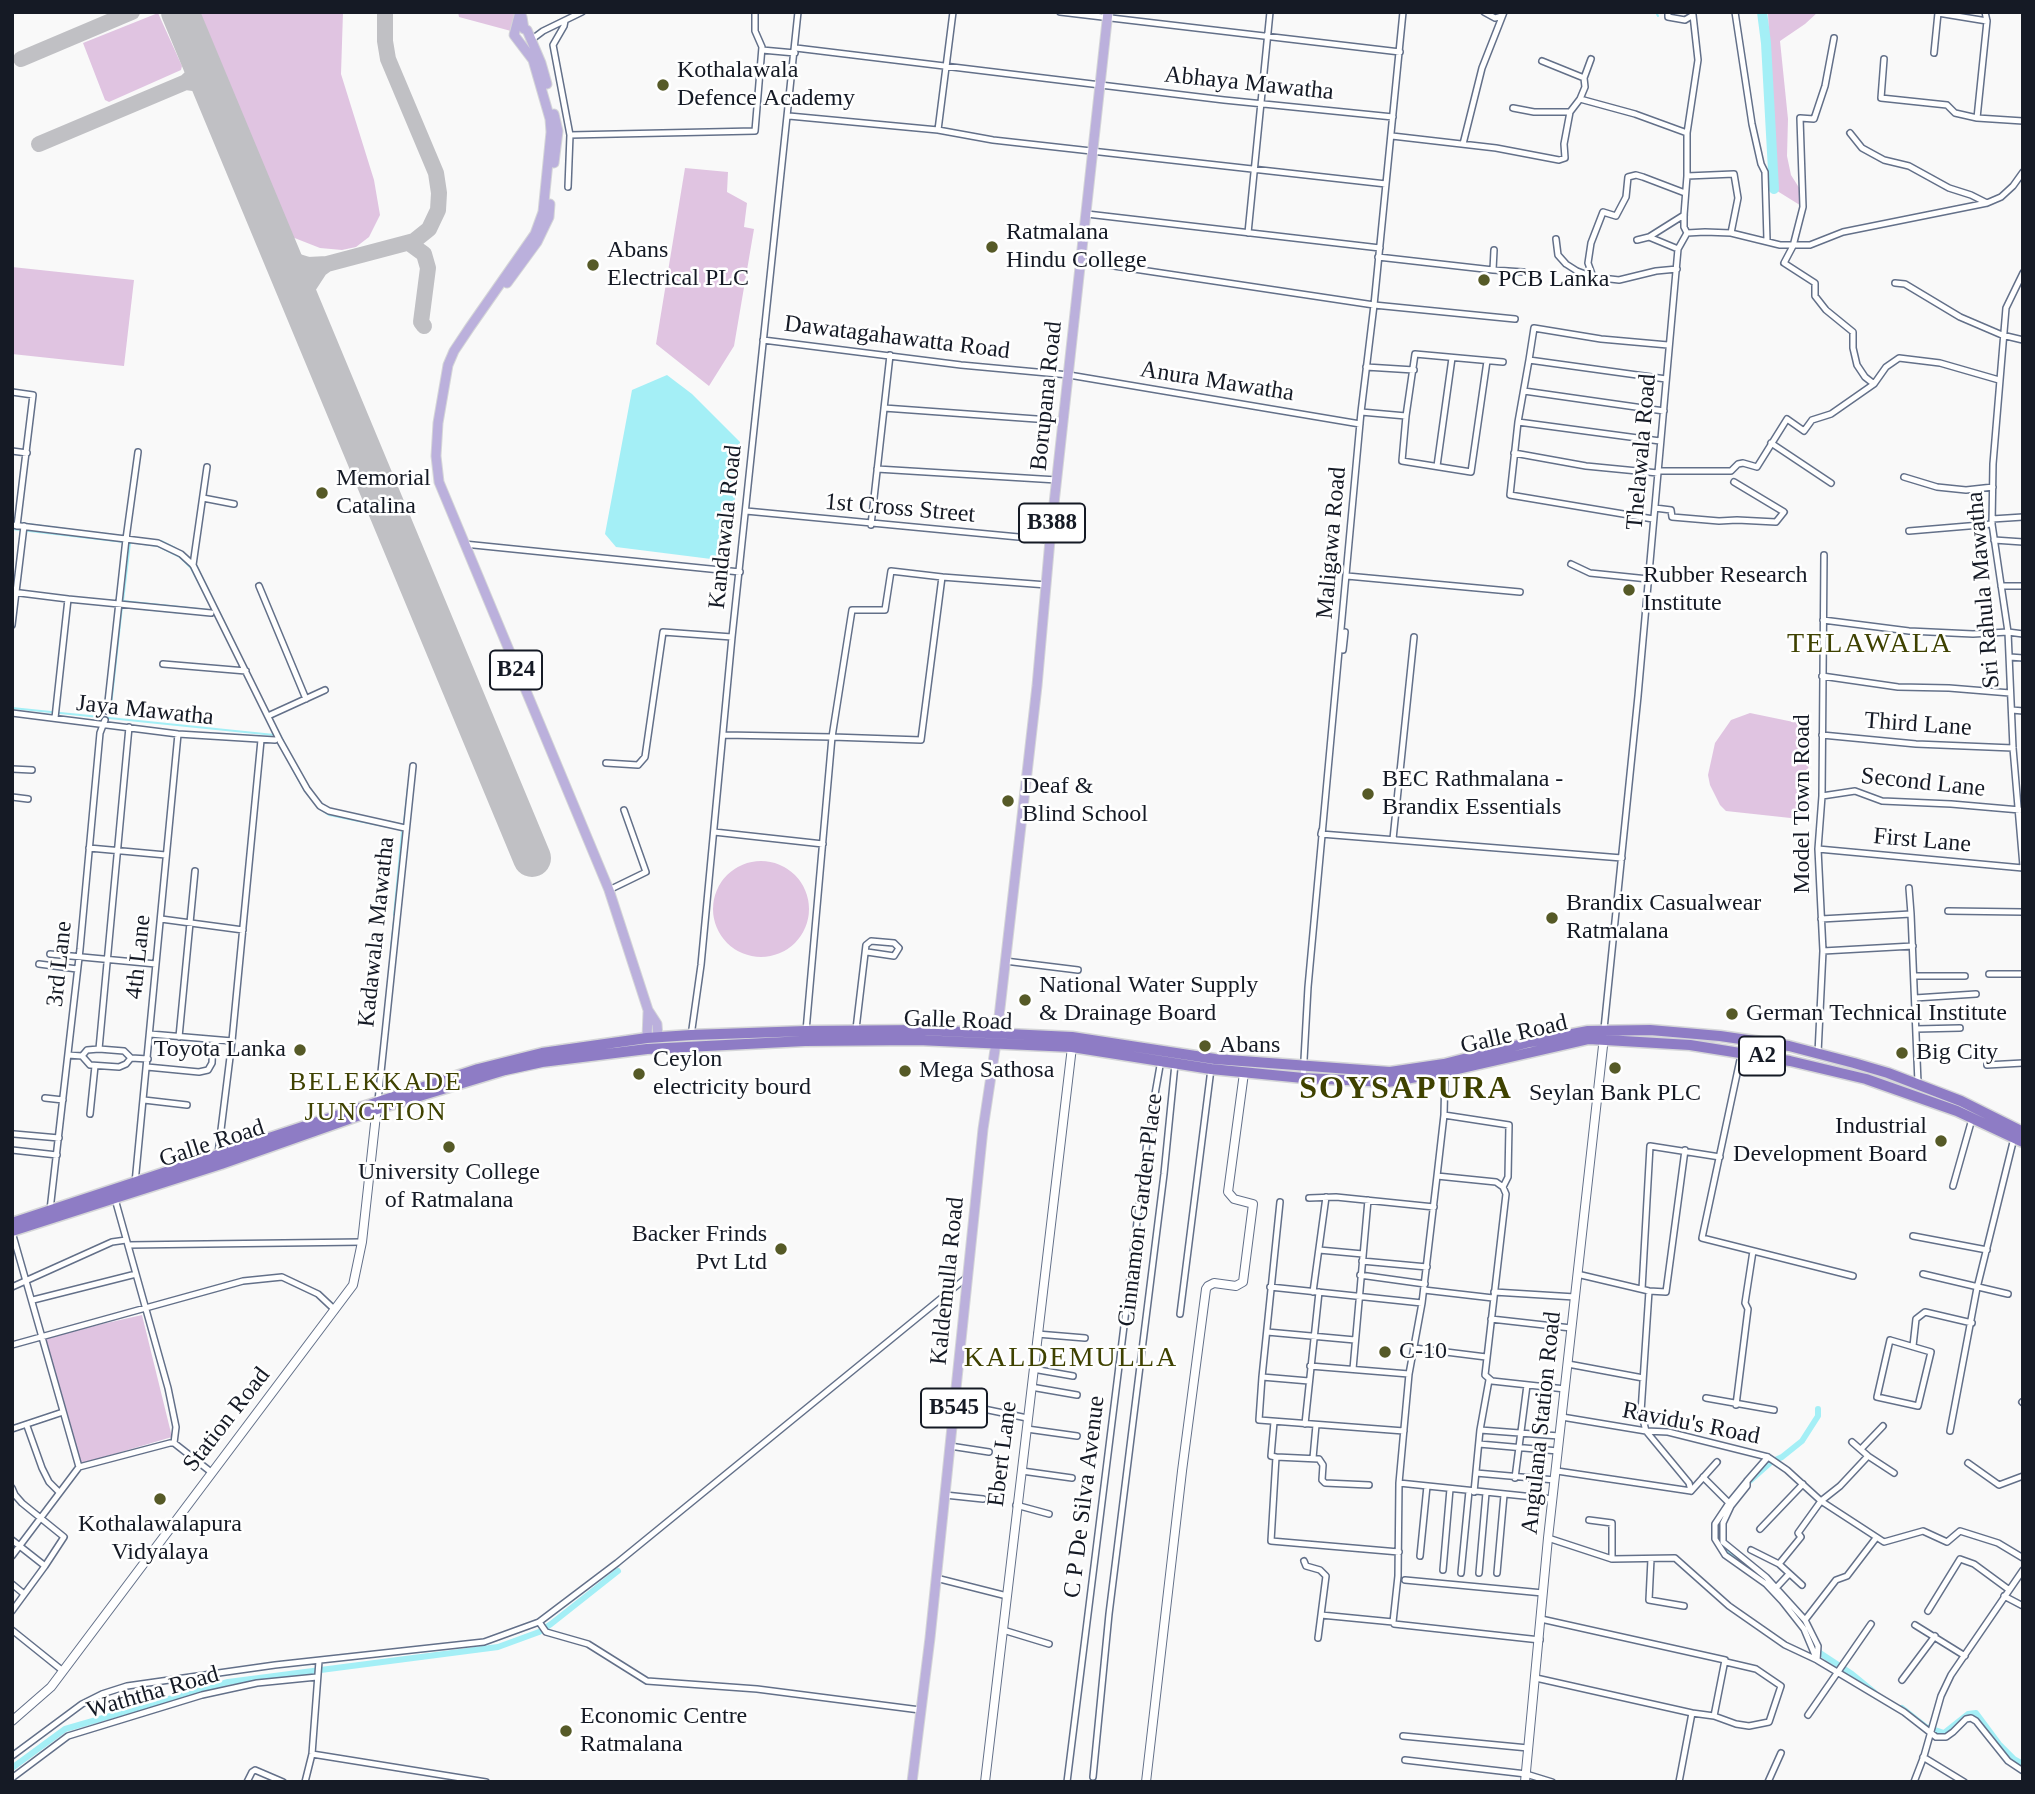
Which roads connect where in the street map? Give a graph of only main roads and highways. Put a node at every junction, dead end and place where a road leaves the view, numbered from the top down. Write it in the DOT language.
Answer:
graph roads {
  1 [pos="521,12"];
  2 [pos="1108,15"];
  3 [pos="1604,1034"];
  4 [pos="997,1039"];
  5 [pos="691,1041"];
  6 [pos="653,1043"];
  7 [pos="1161,1056"];
  8 [pos="1445,1068"];
  9 [pos="1918,1090"];
  10 [pos="377,1105"];
  11 [pos="2020,1137"];
  12 [pos="12,1223"];
  13 [pos="12,1231"];
  14 [pos="912,1782"];
  1 -- 6 [label="main road, B24"];
  2 -- 4 [label="main road, Borupana Road / B388"];
  3 -- 8 [label="highway, Galle Road / A2"];
  3 -- 9 [label="highway, Galle Road / A2"];
  3 -- 9 [label="highway, Galle Road / A2"];
  4 -- 5 [label="highway, Galle Road / A2"];
  4 -- 5 [label="highway, Galle Road / A2"];
  4 -- 7 [label="highway, Galle Road / A2"];
  4 -- 7 [label="highway, Galle Road / A2"];
  4 -- 14 [label="main road, Kaldemulla Road / B545"];
  5 -- 6 [label="highway, Galle Road / A2"];
  6 -- 10 [label="highway, Galle Road / A2"];
  7 -- 8 [label="highway, Galle Road / A2"];
  7 -- 8 [label="highway, Galle Road / A2"];
  9 -- 11 [label="highway, A2"];
  9 -- 11 [label="highway, A2"];
  10 -- 12 [label="highway, Galle Road / A2"];
  10 -- 13 [label="highway, Galle Road / A2"];
}
